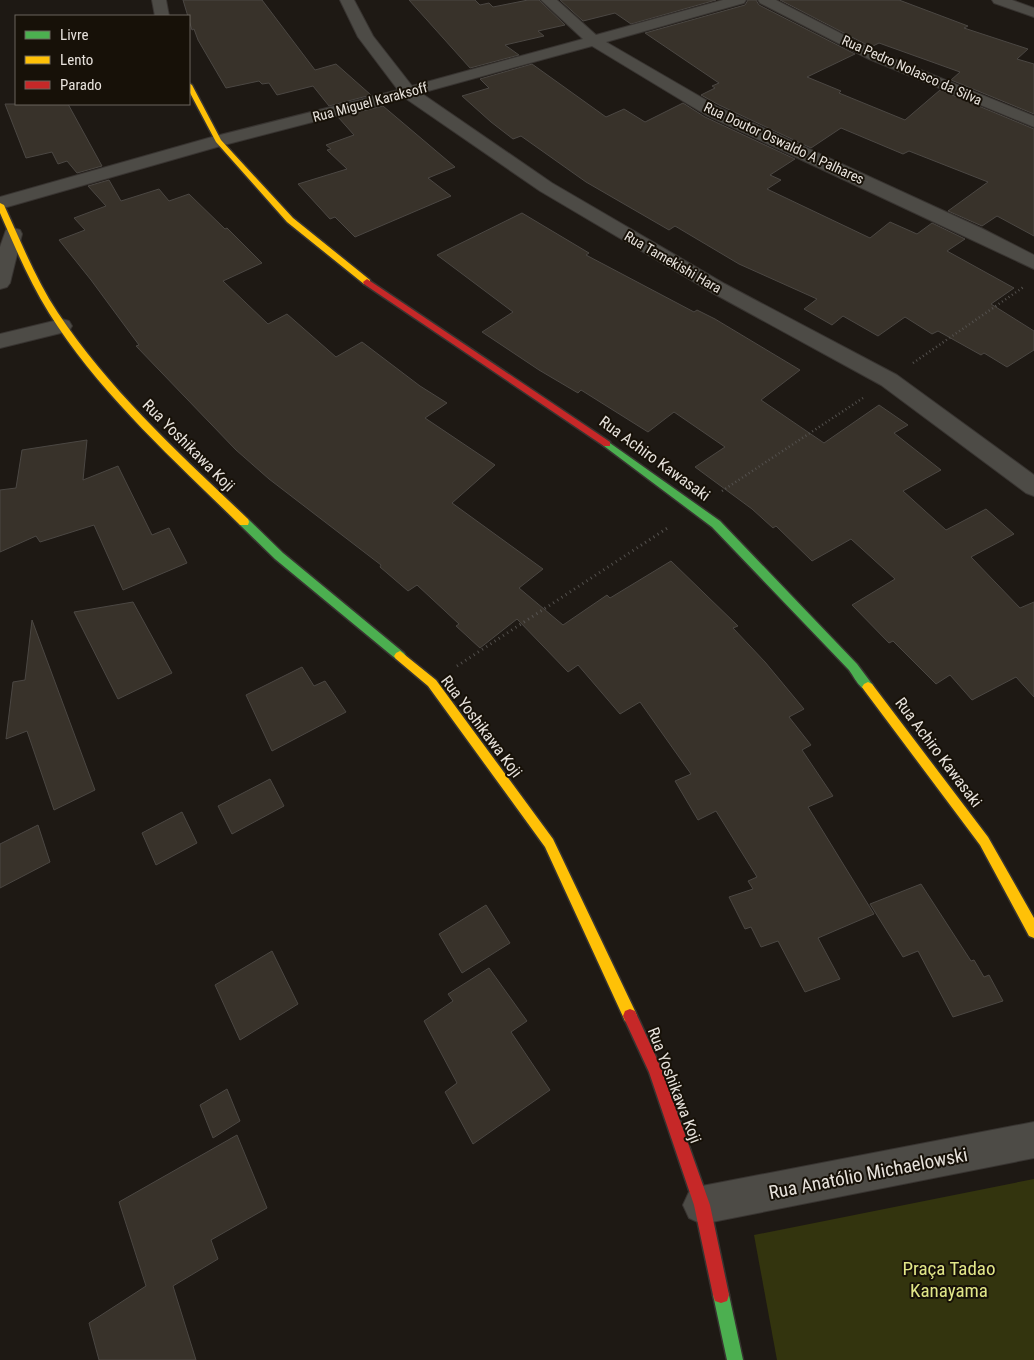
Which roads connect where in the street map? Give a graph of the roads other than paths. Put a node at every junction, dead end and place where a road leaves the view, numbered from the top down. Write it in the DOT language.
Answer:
graph roads {
  1 [pos="159,0"];
  2 [pos="347,0"];
  3 [pos="548,0"];
  4 [pos="739,0"];
  5 [pos="765,0"];
  6 [pos="999,0"];
  7 [pos="1034,13"];
  8 [pos="162,15"];
  9 [pos="593,40"];
  10 [pos="190,87"];
  11 [pos="408,92"];
  12 [pos="1034,122"];
  13 [pos="218,141"];
  14 [pos="0,204"];
  15 [pos="13,234"];
  16 [pos="1034,263"];
  17 [pos="0,283"];
  18 [pos="62,326"];
  19 [pos="0,341"];
  20 [pos="1034,487"];
  21 [pos="1034,931"];
  22 [pos="1034,1140"];
  23 [pos="702,1205"];
  24 [pos="734,1360"];
  1 -- 8 [label="street"];
  2 -- 11 [label="street, Rua Tamekishi Hara"];
  3 -- 9 [label="street, Rua Doutor Oswaldo A Palhares"];
  4 -- 9 [label="street, Rua Miguel Karaksoff"];
  5 -- 12 [label="street, Rua Pedro Nolasco da Silva"];
  6 -- 7 [label="street"];
  9 -- 11 [label="street, Rua Miguel Karaksoff"];
  9 -- 16 [label="street, Rua Doutor Oswaldo A Palhares"];
  10 -- 13 [label="street, Rua Achiro Kawasaki"];
  11 -- 13 [label="street, Rua Miguel Karaksoff"];
  11 -- 20 [label="street, Rua Tamekishi Hara"];
  13 -- 14 [label="street, Rua Miguel Karaksoff"];
  13 -- 21 [label="street, Rua Achiro Kawasaki"];
  14 -- 15 [label="street, Rua Yoshikawa Koji"];
  15 -- 17 [label="street"];
  15 -- 18 [label="street, Rua Yoshikawa Koji"];
  18 -- 19 [label="street"];
  18 -- 23 [label="street, Rua Yoshikawa Koji"];
  22 -- 23 [label="street, Rua Anatólio Michaelowski"];
  23 -- 24 [label="street, Rua Yoshikawa Koji"];
}
